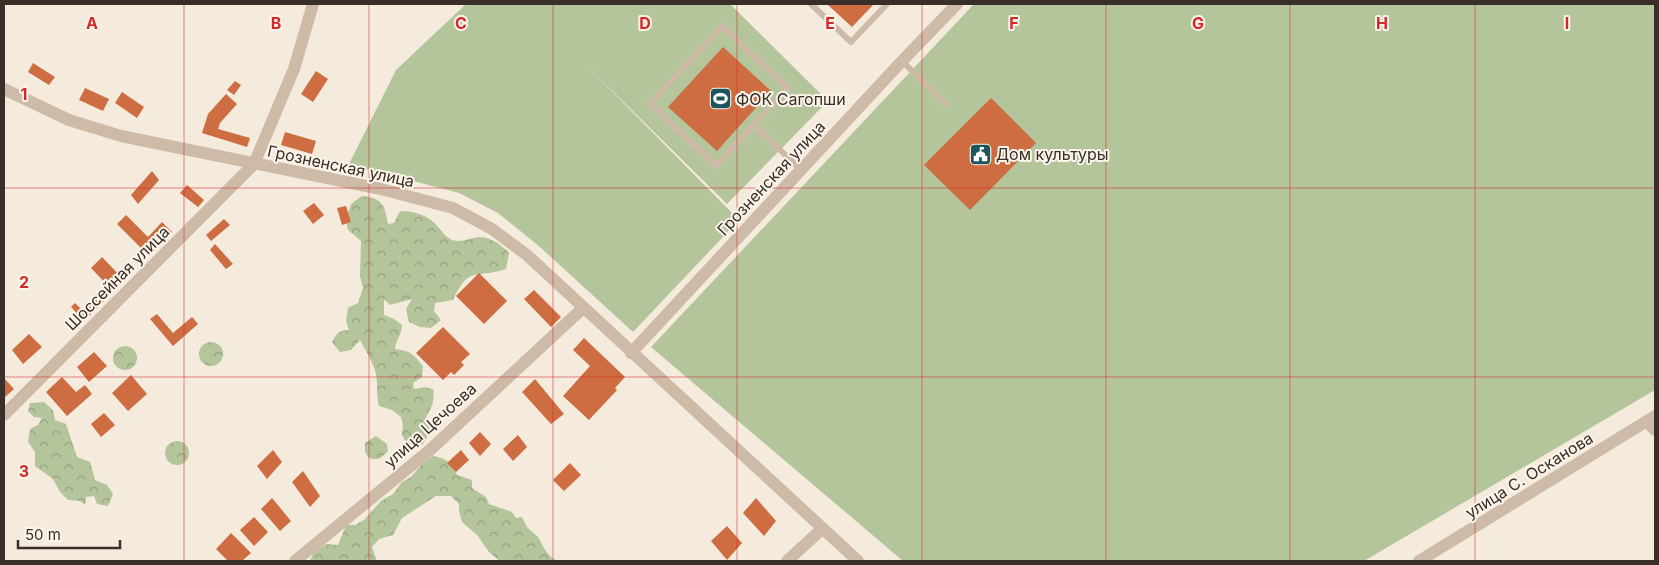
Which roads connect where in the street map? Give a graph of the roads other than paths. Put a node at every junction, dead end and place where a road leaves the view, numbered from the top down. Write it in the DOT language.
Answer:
graph roads {
  1 [pos="312,4"];
  2 [pos="811,4"];
  3 [pos="887,4"];
  4 [pos="957,4"];
  5 [pos="902,60"];
  6 [pos="4,89"];
  7 [pos="946,104"];
  8 [pos="754,125"];
  9 [pos="254,164"];
  10 [pos="801,170"];
  11 [pos="583,308"];
  12 [pos="631,353"];
  13 [pos="4,415"];
  14 [pos="1652,423"];
  15 [pos="822,529"];
  16 [pos="295,561"];
  17 [pos="787,561"];
  18 [pos="858,561"];
  19 [pos="1419,561"];
  1 -- 9 [label="street"];
  2 -- 3 [label="lane"];
  4 -- 5 [label="street, Грозненская улица"];
  5 -- 7 [label="lane"];
  5 -- 10 [label="street, Грозненская улица"];
  6 -- 9 [label="street, Грозненская улица"];
  8 -- 8 [label="lane"];
  8 -- 10 [label="lane"];
  9 -- 11 [label="street, Грозненская улица"];
  9 -- 13 [label="street, Шоссейная улица"];
  10 -- 12 [label="street, Грозненская улица"];
  11 -- 12 [label="street, Грозненская улица"];
  11 -- 16 [label="street, улица Цечоева"];
  12 -- 15 [label="street, Грозненская улица"];
  14 -- 19 [label="street, улица С. Осканова"];
  15 -- 17 [label="street"];
  15 -- 18 [label="street, Грозненская улица"];
}
